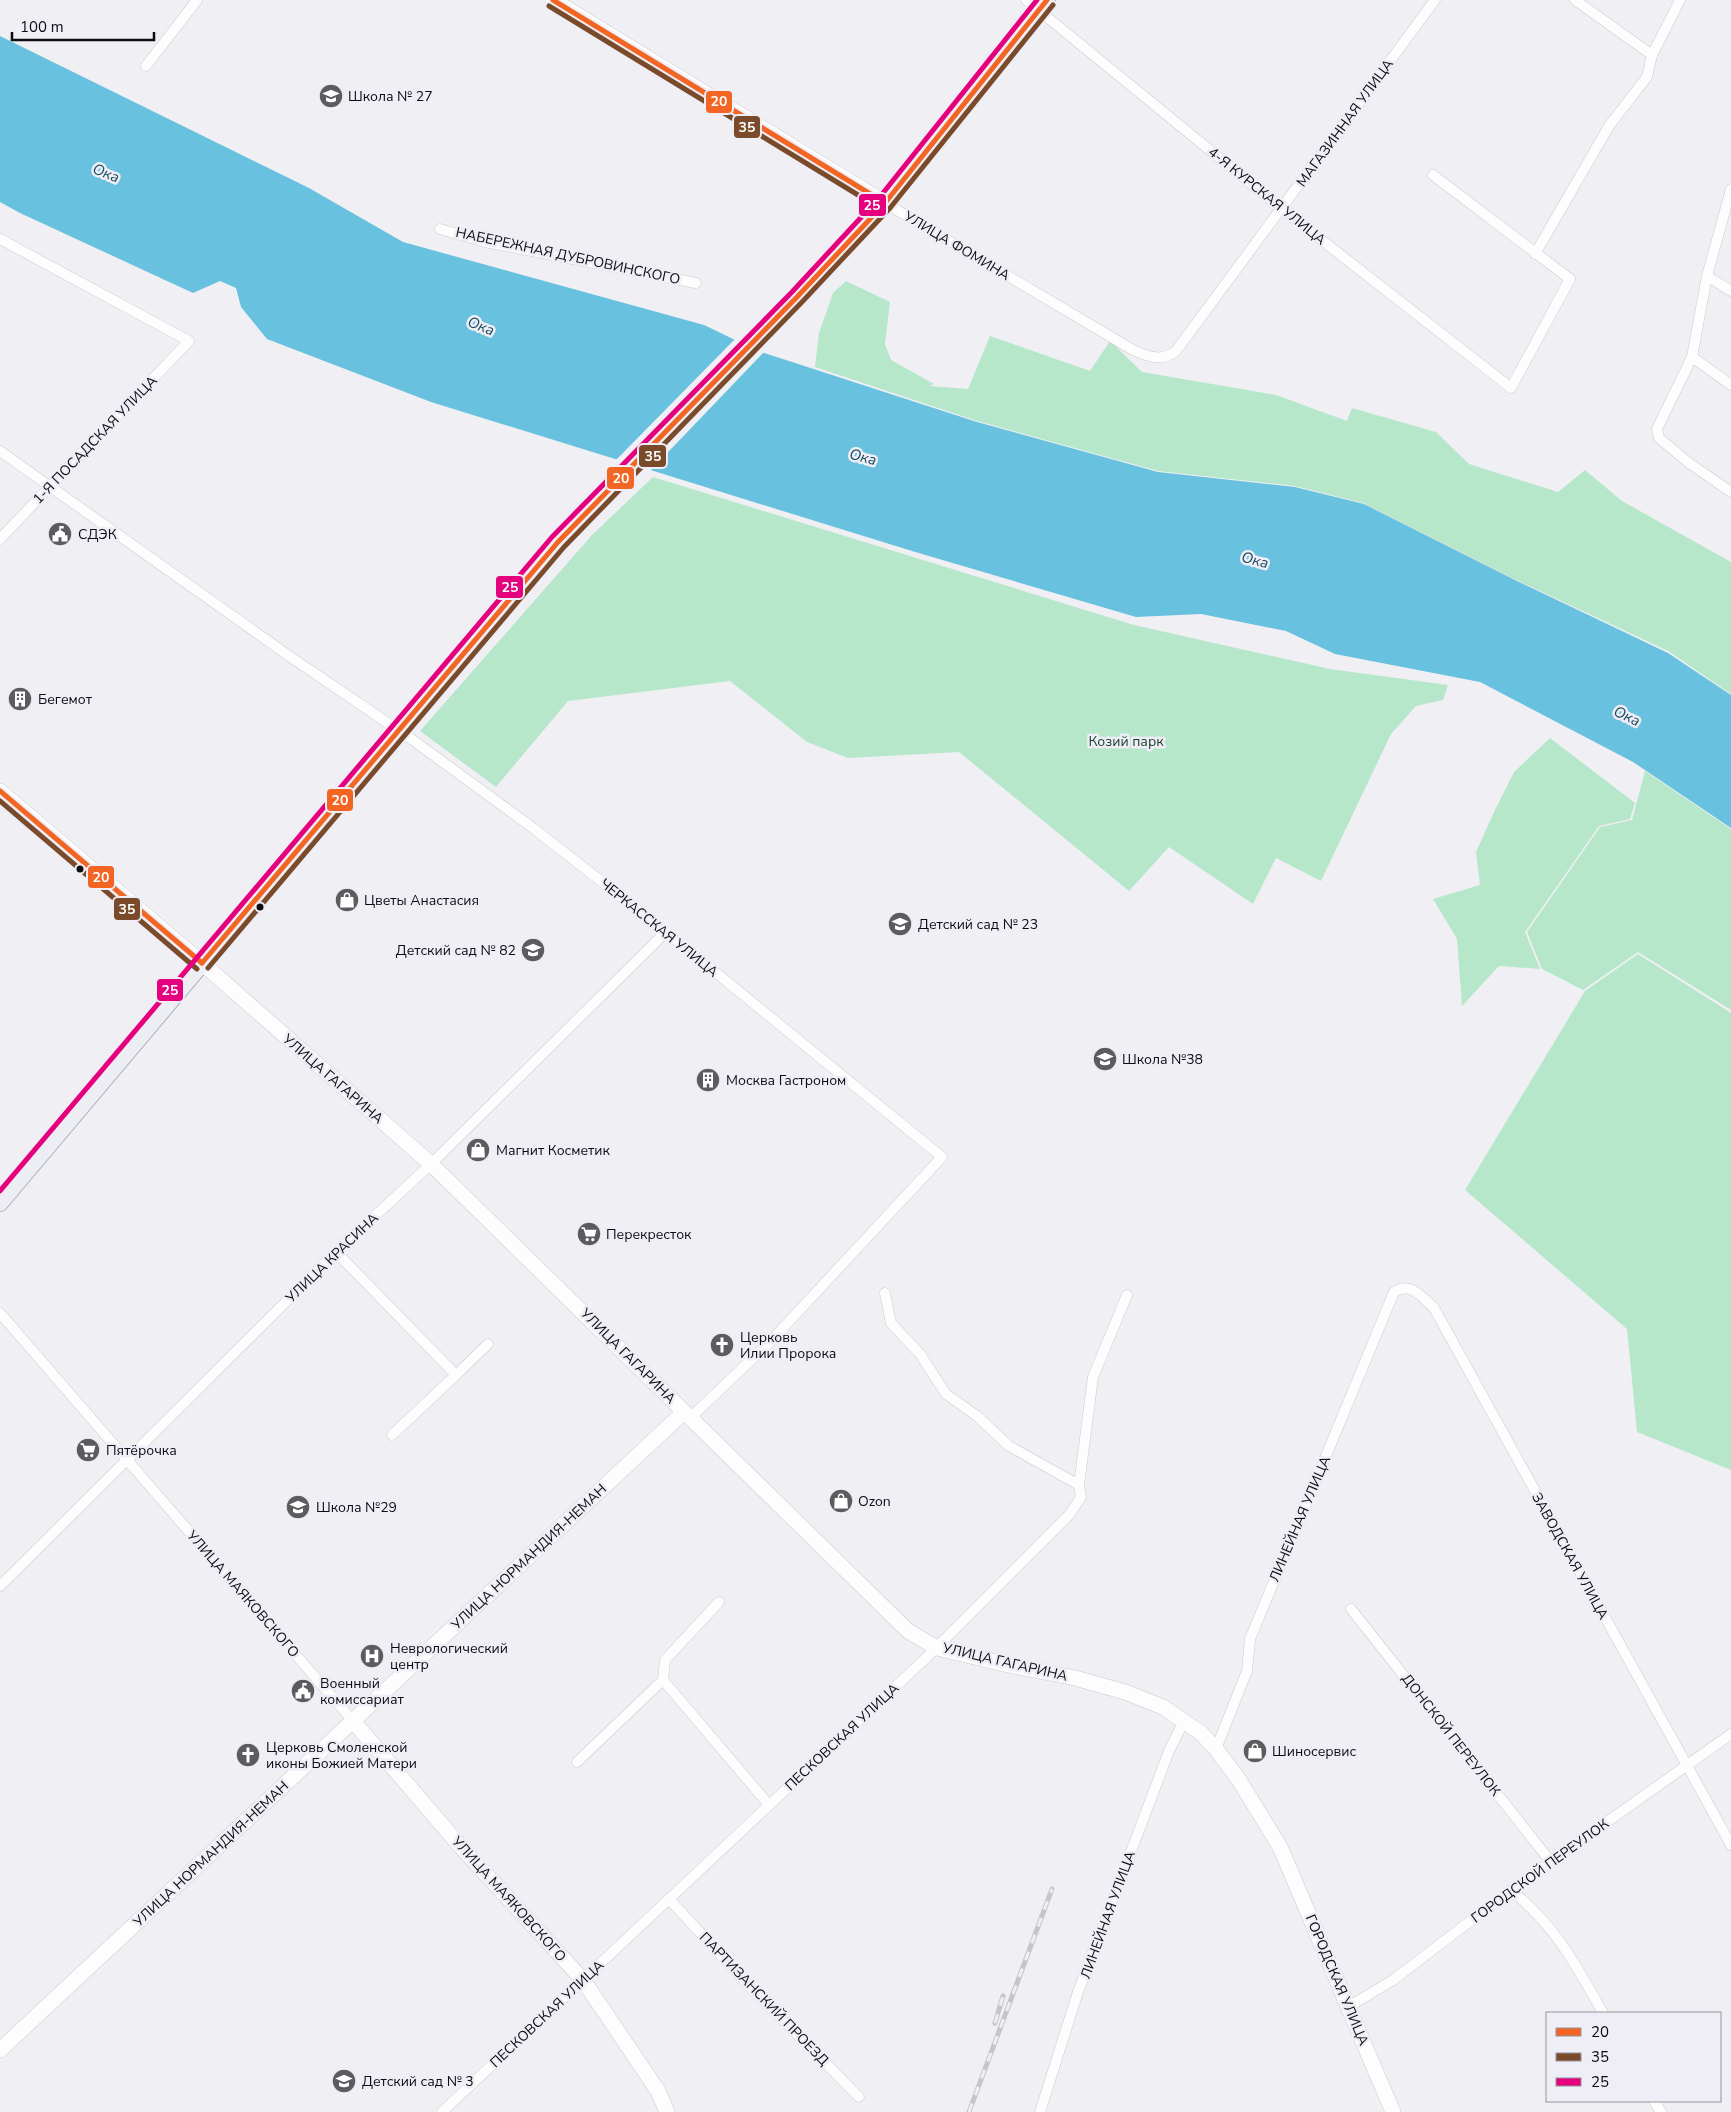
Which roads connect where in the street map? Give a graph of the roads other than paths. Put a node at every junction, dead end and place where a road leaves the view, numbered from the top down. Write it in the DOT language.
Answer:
graph roads {
  1 [pos="197,0"];
  2 [pos="553,0"];
  3 [pos="1026,0"];
  4 [pos="1436,0"];
  5 [pos="1575,0"];
  6 [pos="1680,0"];
  7 [pos="1043,6"];
  8 [pos="1652,56"];
  9 [pos="146,66"];
  10 [pos="1433,175"];
  11 [pos="1731,189"];
  12 [pos="885,203"];
  13 [pos="1282,210"];
  14 [pos="440,229"];
  15 [pos="0,239"];
  16 [pos="1535,254"];
  17 [pos="1707,276"];
  18 [pos="696,283"];
  19 [pos="1731,291"];
  20 [pos="1692,357"];
  21 [pos="1159,358"];
  22 [pos="1731,386"];
  23 [pos="0,451"];
  24 [pos="50,486"];
  25 [pos="1731,492"];
  26 [pos="0,539"];
  27 [pos="398,730"];
  28 [pos="0,791"];
  29 [pos="666,932"];
  30 [pos="202,963"];
  31 [pos="942,1157"];
  32 [pos="431,1164"];
  33 [pos="0,1203"];
  34 [pos="336,1252"];
  35 [pos="1394,1292"];
  36 [pos="885,1293"];
  37 [pos="1127,1295"];
  38 [pos="0,1313"];
  39 [pos="488,1344"];
  40 [pos="456,1375"];
  41 [pos="687,1415"];
  42 [pos="392,1435"];
  43 [pos="128,1460"];
  44 [pos="1079,1485"];
  45 [pos="0,1586"];
  46 [pos="719,1602"];
  47 [pos="1351,1609"];
  48 [pos="936,1648"];
  49 [pos="663,1680"];
  50 [pos="1184,1721"];
  51 [pos="352,1722"];
  52 [pos="1731,1734"];
  53 [pos="1216,1749"];
  54 [pos="577,1762"];
  55 [pos="1686,1766"];
  56 [pos="769,1805"];
  57 [pos="1731,1845"];
  58 [pos="1280,1848"];
  59 [pos="1551,1862"];
  60 [pos="1511,1890"];
  61 [pos="669,1900"];
  62 [pos="583,1980"];
  63 [pos="1348,2007"];
  64 [pos="1602,2012"];
  65 [pos="0,2050"];
  66 [pos="859,2097"];
  67 [pos="442,2112"];
  68 [pos="667,2112"];
  69 [pos="1040,2112"];
  70 [pos="1393,2112"];
  1 -- 9 [label="street"];
  2 -- 12 [label="street, УЛИЦА ФОМИНА"];
  3 -- 7 [label="street, 4-Я КУРСКАЯ УЛИЦА"];
  4 -- 13 [label="street, МАГАЗИННАЯ УЛИЦА"];
  5 -- 8 [label="street"];
  6 -- 8 [label="street"];
  7 -- 12 [label="main road"];
  7 -- 13 [label="street, 4-Я КУРСКАЯ УЛИЦА"];
  8 -- 16 [label="street"];
  10 -- 16 [label="street"];
  11 -- 17 [label="street"];
  12 -- 21 [label="street, УЛИЦА ФОМИНА"];
  12 -- 27 [label="main road"];
  13 -- 16 [label="street, 4-Я КУРСКАЯ УЛИЦА"];
  13 -- 21 [label="street, МАГАЗИННАЯ УЛИЦА"];
  14 -- 18 [label="street, НАБЕРЕЖНАЯ ДУБРОВИНСКОГО"];
  15 -- 24 [label="street, 1-Я ПОСАДСКАЯ УЛИЦА"];
  17 -- 19 [label="street"];
  17 -- 20 [label="street"];
  20 -- 22 [label="street"];
  20 -- 25 [label="street"];
  23 -- 24 [label="street, ЧЕРКАССКАЯ УЛИЦА"];
  24 -- 26 [label="street, 1-Я ПОСАДСКАЯ УЛИЦА"];
  24 -- 27 [label="street, ЧЕРКАССКАЯ УЛИЦА"];
  27 -- 29 [label="street, ЧЕРКАССКАЯ УЛИЦА"];
  27 -- 30 [label="main road"];
  28 -- 30 [label="street, УЛИЦА ГАГАРИНА"];
  29 -- 31 [label="street, ЧЕРКАССКАЯ УЛИЦА"];
  29 -- 32 [label="street, УЛИЦА КРАСИНА"];
  30 -- 32 [label="street, УЛИЦА ГАГАРИНА"];
  30 -- 33 [label="main road"];
  31 -- 41 [label="street, УЛИЦА НОРМАНДИЯ-НЕМАН"];
  32 -- 34 [label="street, УЛИЦА КРАСИНА"];
  32 -- 41 [label="street, УЛИЦА ГАГАРИНА"];
  34 -- 40 [label="street"];
  34 -- 43 [label="street, УЛИЦА КРАСИНА"];
  35 -- 53 [label="street, ЛИНЕЙНАЯ УЛИЦА"];
  35 -- 55 [label="street, ЗАВОДСКАЯ УЛИЦА"];
  36 -- 44 [label="street"];
  37 -- 44 [label="street, ПЕСКОВСКАЯ УЛИЦА"];
  38 -- 43 [label="street, УЛИЦА МАЯКОВСКОГО"];
  39 -- 40 [label="street"];
  40 -- 42 [label="street"];
  41 -- 48 [label="street, УЛИЦА ГАГАРИНА"];
  41 -- 51 [label="street, УЛИЦА НОРМАНДИЯ-НЕМАН"];
  43 -- 45 [label="street, УЛИЦА КРАСИНА"];
  43 -- 51 [label="street, УЛИЦА МАЯКОВСКОГО"];
  44 -- 48 [label="street, ПЕСКОВСКАЯ УЛИЦА"];
  46 -- 49 [label="street"];
  47 -- 59 [label="street, ДОНСКОЙ ПЕРЕУЛОК"];
  48 -- 50 [label="street, УЛИЦА ГАГАРИНА"];
  48 -- 56 [label="street, ПЕСКОВСКАЯ УЛИЦА"];
  49 -- 54 [label="street"];
  49 -- 56 [label="street"];
  50 -- 53 [label="street, УЛИЦА ГАГАРИНА"];
  50 -- 69 [label="street, ЛИНЕЙНАЯ УЛИЦА"];
  51 -- 62 [label="street, УЛИЦА МАЯКОВСКОГО"];
  51 -- 65 [label="street, УЛИЦА НОРМАНДИЯ-НЕМАН"];
  52 -- 55 [label="street, ГОРОДСКОЙ ПЕРЕУЛОК"];
  53 -- 58 [label="street, УЛИЦА ГАГАРИНА"];
  55 -- 57 [label="street, ЗАВОДСКАЯ УЛИЦА"];
  55 -- 59 [label="street, ГОРОДСКОЙ ПЕРЕУЛОК"];
  56 -- 61 [label="street, ПЕСКОВСКАЯ УЛИЦА"];
  58 -- 63 [label="street, ГОРОДСКАЯ УЛИЦА"];
  59 -- 60 [label="street, ГОРОДСКОЙ ПЕРЕУЛОК"];
  60 -- 63 [label="street, ГОРОДСКОЙ ПЕРЕУЛОК"];
  60 -- 64 [label="street"];
  61 -- 62 [label="street, ПЕСКОВСКАЯ УЛИЦА"];
  61 -- 66 [label="street, ПАРТИЗАНСКИЙ ПРОЕЗД"];
  62 -- 67 [label="street, ПЕСКОВСКАЯ УЛИЦА"];
  62 -- 68 [label="street, УЛИЦА МАЯКОВСКОГО"];
  63 -- 70 [label="street, ГОРОДСКАЯ УЛИЦА"];
}
